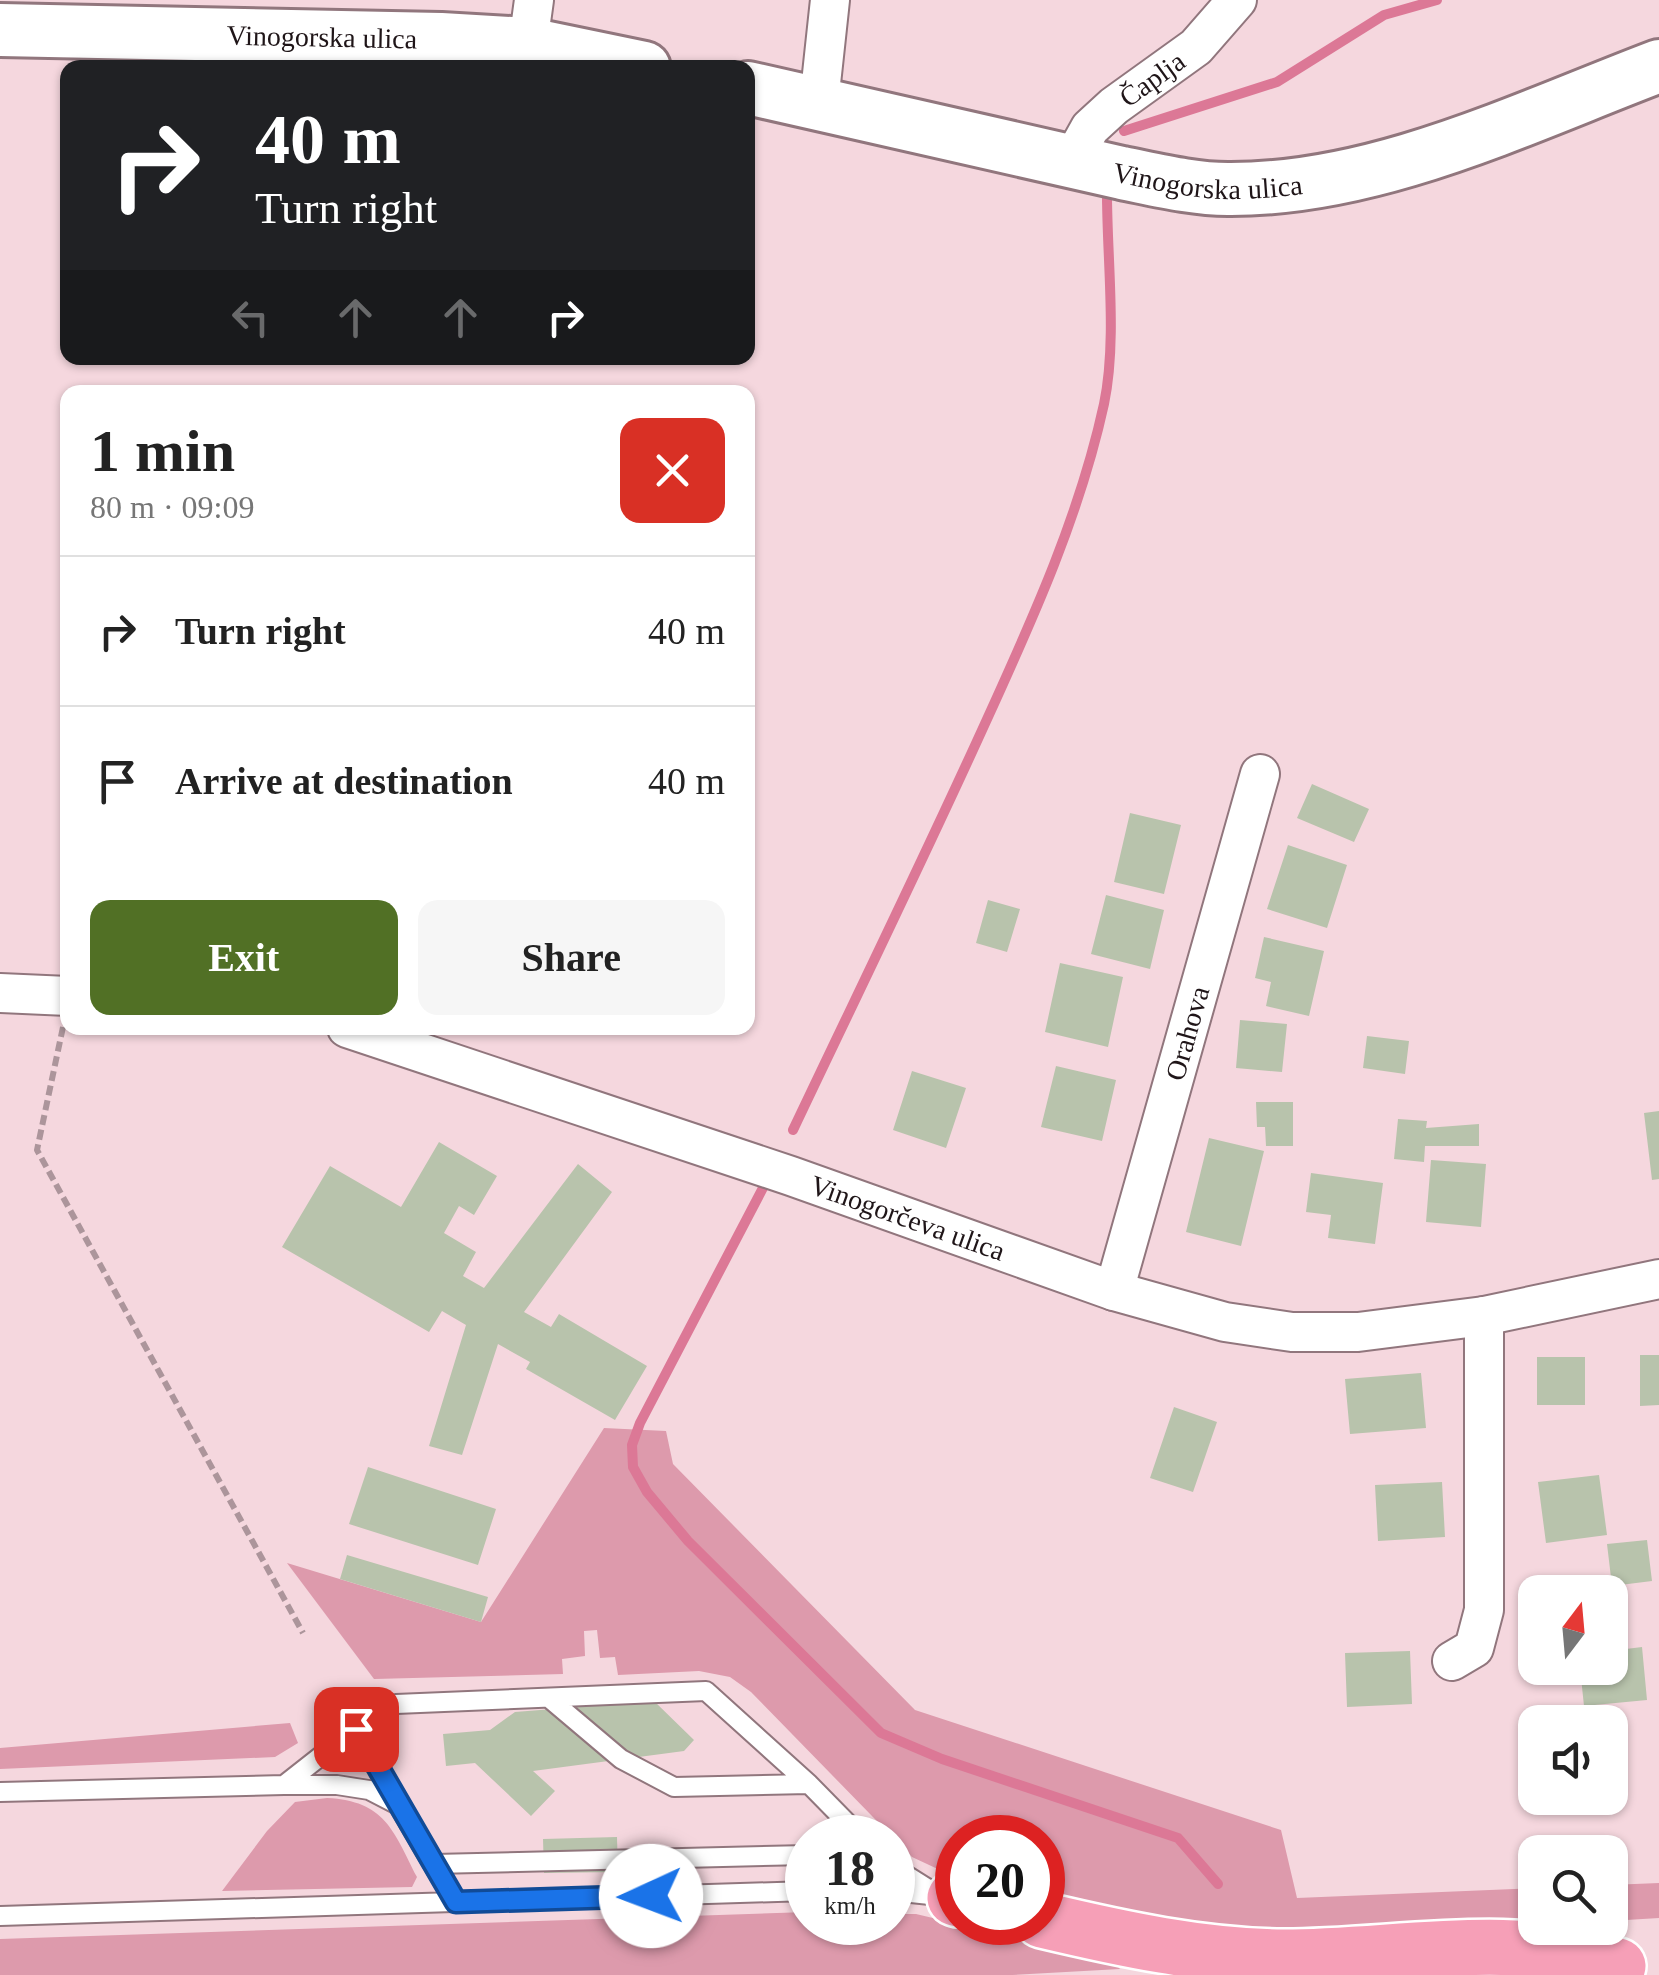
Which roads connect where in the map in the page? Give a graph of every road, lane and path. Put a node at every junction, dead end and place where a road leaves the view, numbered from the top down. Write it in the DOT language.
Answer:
graph roads {
  1 [pos="830,0"];
  2 [pos="1237,0"];
  3 [pos="74,16"];
  4 [pos="531,22"];
  5 [pos="0,30"];
  6 [pos="624,60"];
  7 [pos="1659,66"];
  8 [pos="755,89"];
  9 [pos="819,102"];
  10 [pos="1071,162"];
  11 [pos="1260,774"];
  12 [pos="0,992"];
  13 [pos="60,1008"];
  14 [pos="61,1035"];
  15 [pos="368,1035"];
  16 [pos="1659,1279"];
  17 [pos="1114,1292"];
  18 [pos="1484,1316"];
  19 [pos="303,1633"];
  20 [pos="1452,1661"];
  21 [pos="550,1700"];
  22 [pos="356,1729"];
  23 [pos="809,1784"];
  24 [pos="284,1785"];
  25 [pos="0,1792"];
  26 [pos="398,1805"];
  27 [pos="839,1815"];
  28 [pos="785,1856"];
  29 [pos="434,1864"];
  30 [pos="785,1892"];
  31 [pos="456,1902"];
  32 [pos="0,1916"];
  33 [pos="1065,1925"];
  34 [pos="1638,1964"];
  35 [pos="1490,1975"];
  1 -- 9 [label="street"];
  2 -- 10 [label="street, Čaplja"];
  3 -- 4 [label="main road, Vinogorska ulica"];
  3 -- 5 [label="main road, Vinogorska ulica"];
  4 -- 6 [label="main road, Vinogorska ulica"];
  7 -- 10 [label="main road, Vinogorska ulica"];
  8 -- 9 [label="main road, Vinogorska ulica"];
  9 -- 10 [label="main road, Vinogorska ulica"];
  11 -- 17 [label="street, Orahova"];
  12 -- 13 [label="street"];
  14 -- 19 [label="path"];
  15 -- 17 [label="street, Vinogorčeva ulica"];
  16 -- 18 [label="street, Vinogorčeva ulica"];
  17 -- 18 [label="street, Vinogorčeva ulica"];
  18 -- 20 [label="street"];
  21 -- 22 [label="lane"];
  21 -- 23 [label="lane"];
  21 -- 23 [label="lane"];
  22 -- 24 [label="lane"];
  22 -- 26 [label="lane"];
  23 -- 27 [label="lane"];
  24 -- 25 [label="lane"];
  24 -- 26 [label="lane"];
  26 -- 29 [label="lane"];
  28 -- 29 [label="lane"];
  29 -- 31 [label="lane"];
  30 -- 31 [label="lane"];
  31 -- 32 [label="lane"];
  33 -- 34 [label="highway"];
  34 -- 35 [label="highway"];
}
